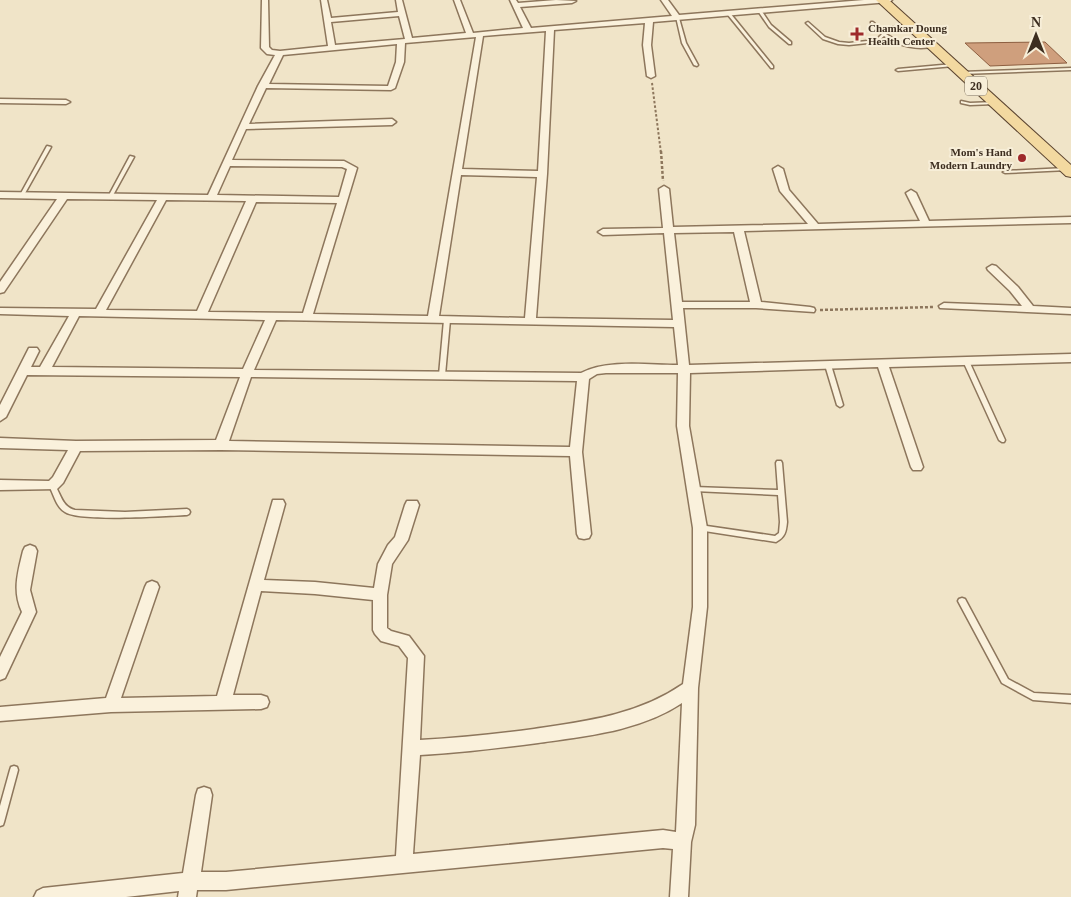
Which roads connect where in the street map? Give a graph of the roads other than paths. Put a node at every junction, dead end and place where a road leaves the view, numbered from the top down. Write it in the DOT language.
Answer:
graph roads {
  1 [pos="265,0"];
  2 [pos="324,0"];
  3 [pos="399,0"];
  4 [pos="457,0"];
  5 [pos="664,0"];
  6 [pos="781,0"];
  7 [pos="882,0"];
  8 [pos="889,0"];
  9 [pos="898,0"];
  10 [pos="572,1"];
  11 [pos="514,3"];
  12 [pos="789,9"];
  13 [pos="760,11"];
  14 [pos="402,14"];
  15 [pos="728,14"];
  16 [pos="677,18"];
  17 [pos="327,20"];
  18 [pos="649,20"];
  19 [pos="808,23"];
  20 [pos="872,23"];
  21 [pos="910,26"];
  22 [pos="550,29"];
  23 [pos="528,30"];
  24 [pos="882,33"];
  25 [pos="480,34"];
  26 [pos="470,35"];
  27 [pos="405,41"];
  28 [pos="790,44"];
  29 [pos="933,46"];
  30 [pos="332,48"];
  31 [pos="280,53"];
  32 [pos="696,65"];
  33 [pos="772,67"];
  34 [pos="957,69"];
  35 [pos="1071,69"];
  36 [pos="898,70"];
  37 [pos="978,71"];
  38 [pos="651,76"];
  39 [pos="262,86"];
  40 [pos="1006,96"];
  41 [pos="0,101"];
  42 [pos="66,102"];
  43 [pos="962,102"];
  44 [pos="995,103"];
  45 [pos="392,122"];
  46 [pos="243,127"];
  47 [pos="49,147"];
  48 [pos="132,157"];
  49 [pos="227,163"];
  50 [pos="778,169"];
  51 [pos="1069,171"];
  52 [pos="457,172"];
  53 [pos="1005,172"];
  54 [pos="542,174"];
  55 [pos="664,189"];
  56 [pos="911,193"];
  57 [pos="0,195"];
  58 [pos="22,195"];
  59 [pos="64,196"];
  60 [pos="110,197"];
  61 [pos="163,198"];
  62 [pos="212,198"];
  63 [pos="252,199"];
  64 [pos="342,200"];
  65 [pos="1071,220"];
  66 [pos="926,224"];
  67 [pos="816,227"];
  68 [pos="739,230"];
  69 [pos="603,232"];
  70 [pos="670,232"];
  71 [pos="992,268"];
  72 [pos="0,290"];
  73 [pos="676,305"];
  74 [pos="756,305"];
  75 [pos="944,306"];
  76 [pos="1030,309"];
  77 [pos="810,310"];
  78 [pos="0,311"];
  79 [pos="1071,311"];
  80 [pos="76,312"];
  81 [pos="98,313"];
  82 [pos="201,315"];
  83 [pos="272,316"];
  84 [pos="307,317"];
  85 [pos="433,320"];
  86 [pos="447,320"];
  87 [pos="530,322"];
  88 [pos="678,324"];
  89 [pos="33,351"];
  90 [pos="1071,358"];
  91 [pos="966,361"];
  92 [pos="882,363"];
  93 [pos="828,365"];
  94 [pos="684,369"];
  95 [pos="23,370"];
  96 [pos="44,371"];
  97 [pos="247,373"];
  98 [pos="442,376"];
  99 [pos="583,377"];
  100 [pos="840,404"];
  101 [pos="0,417"];
  102 [pos="1002,440"];
  103 [pos="0,443"];
  104 [pos="221,445"];
  105 [pos="76,446"];
  106 [pos="576,452"];
  107 [pos="779,462"];
  108 [pos="917,467"];
  109 [pos="0,484"];
  110 [pos="52,486"];
  111 [pos="694,490"];
  112 [pos="780,493"];
  113 [pos="278,504"];
  114 [pos="412,505"];
  115 [pos="187,512"];
  116 [pos="700,528"];
  117 [pos="584,534"];
  118 [pos="30,551"];
  119 [pos="255,585"];
  120 [pos="152,588"];
  121 [pos="380,595"];
  122 [pos="962,601"];
  123 [pos="0,673"];
  124 [pos="690,688"];
  125 [pos="1071,699"];
  126 [pos="261,702"];
  127 [pos="223,703"];
  128 [pos="111,705"];
  129 [pos="0,714"];
  130 [pos="412,748"];
  131 [pos="14,770"];
  132 [pos="204,795"];
  133 [pos="0,822"];
  134 [pos="682,842"];
  135 [pos="404,863"];
  136 [pos="189,889"];
  137 [pos="43,897"];
  138 [pos="679,897"];
  1 -- 31 [label="street"];
  2 -- 17 [label="street"];
  3 -- 14 [label="street"];
  4 -- 26 [label="street"];
  5 -- 16 [label="street"];
  6 -- 12 [label="street"];
  7 -- 8 [label="street"];
  7 -- 12 [label="street"];
  7 -- 21 [label="main road, 20"];
  9 -- 37 [label="main road, 20"];
  10 -- 11 [label="street"];
  11 -- 23 [label="street"];
  12 -- 13 [label="street"];
  13 -- 15 [label="street"];
  13 -- 28 [label="lane"];
  14 -- 17 [label="street"];
  14 -- 27 [label="street"];
  15 -- 16 [label="street"];
  15 -- 33 [label="lane"];
  16 -- 18 [label="street"];
  16 -- 32 [label="lane"];
  17 -- 30 [label="street"];
  18 -- 22 [label="street"];
  18 -- 38 [label="street"];
  19 -- 24 [label="lane"];
  20 -- 24 [label="lane"];
  21 -- 24 [label="lane"];
  21 -- 29 [label="main road, 20"];
  22 -- 23 [label="street"];
  22 -- 54 [label="street"];
  23 -- 25 [label="street"];
  24 -- 29 [label="lane"];
  25 -- 26 [label="street"];
  25 -- 52 [label="street"];
  26 -- 27 [label="street"];
  27 -- 30 [label="street"];
  27 -- 39 [label="street"];
  29 -- 34 [label="main road, 20"];
  30 -- 31 [label="street"];
  31 -- 39 [label="street"];
  34 -- 36 [label="lane"];
  34 -- 37 [label="lane"];
  34 -- 44 [label="main road, 20"];
  35 -- 37 [label="lane"];
  37 -- 40 [label="main road, 20"];
  39 -- 46 [label="street"];
  41 -- 42 [label="street"];
  43 -- 44 [label="lane"];
  44 -- 51 [label="main road, 20"];
  45 -- 46 [label="street"];
  46 -- 49 [label="street"];
  47 -- 58 [label="lane"];
  48 -- 60 [label="lane"];
  49 -- 62 [label="street"];
  49 -- 64 [label="street"];
  50 -- 67 [label="street"];
  51 -- 53 [label="lane"];
  52 -- 54 [label="street"];
  52 -- 85 [label="street"];
  54 -- 87 [label="street"];
  55 -- 70 [label="street"];
  56 -- 66 [label="street"];
  57 -- 58 [label="street"];
  58 -- 59 [label="street"];
  59 -- 60 [label="street"];
  59 -- 72 [label="street"];
  60 -- 61 [label="street"];
  61 -- 62 [label="street"];
  61 -- 81 [label="street"];
  62 -- 63 [label="street"];
  63 -- 64 [label="street"];
  63 -- 82 [label="street"];
  64 -- 84 [label="street"];
  65 -- 66 [label="street"];
  66 -- 67 [label="street"];
  67 -- 68 [label="street"];
  68 -- 70 [label="street"];
  68 -- 74 [label="street"];
  69 -- 70 [label="street"];
  70 -- 73 [label="street"];
  71 -- 76 [label="street"];
  73 -- 74 [label="street"];
  73 -- 88 [label="street"];
  74 -- 77 [label="street"];
  75 -- 76 [label="street"];
  76 -- 79 [label="street"];
  78 -- 80 [label="street"];
  80 -- 81 [label="street"];
  80 -- 96 [label="street"];
  81 -- 82 [label="street"];
  82 -- 83 [label="street"];
  83 -- 84 [label="street"];
  83 -- 97 [label="street"];
  84 -- 85 [label="street"];
  85 -- 86 [label="street"];
  86 -- 87 [label="street"];
  86 -- 98 [label="lane"];
  87 -- 88 [label="street"];
  88 -- 94 [label="street"];
  89 -- 95 [label="street"];
  90 -- 91 [label="street"];
  91 -- 92 [label="street"];
  91 -- 102 [label="lane"];
  92 -- 93 [label="street"];
  92 -- 108 [label="street"];
  93 -- 94 [label="street"];
  93 -- 100 [label="lane"];
  94 -- 99 [label="street"];
  94 -- 111 [label="street"];
  95 -- 96 [label="street"];
  95 -- 101 [label="street"];
  96 -- 97 [label="street"];
  97 -- 98 [label="street"];
  97 -- 104 [label="street"];
  98 -- 99 [label="street"];
  99 -- 106 [label="street"];
  103 -- 105 [label="street"];
  104 -- 105 [label="street"];
  104 -- 106 [label="street"];
  105 -- 110 [label="street"];
  106 -- 117 [label="street"];
  107 -- 112 [label="lane"];
  109 -- 110 [label="street"];
  110 -- 115 [label="lane"];
  111 -- 112 [label="lane"];
  111 -- 116 [label="street"];
  112 -- 116 [label="lane"];
  113 -- 119 [label="street"];
  114 -- 121 [label="street"];
  116 -- 124 [label="street"];
  118 -- 123 [label="street"];
  119 -- 121 [label="street"];
  119 -- 127 [label="street"];
  120 -- 128 [label="street"];
  121 -- 130 [label="street"];
  122 -- 125 [label="lane"];
  124 -- 130 [label="street"];
  124 -- 134 [label="street"];
  126 -- 127 [label="street"];
  127 -- 128 [label="street"];
  128 -- 129 [label="street"];
  130 -- 135 [label="street"];
  131 -- 133 [label="lane"];
  132 -- 136 [label="street"];
  134 -- 135 [label="street"];
  134 -- 138 [label="street"];
  135 -- 136 [label="street"];
  136 -- 137 [label="street"];
}
